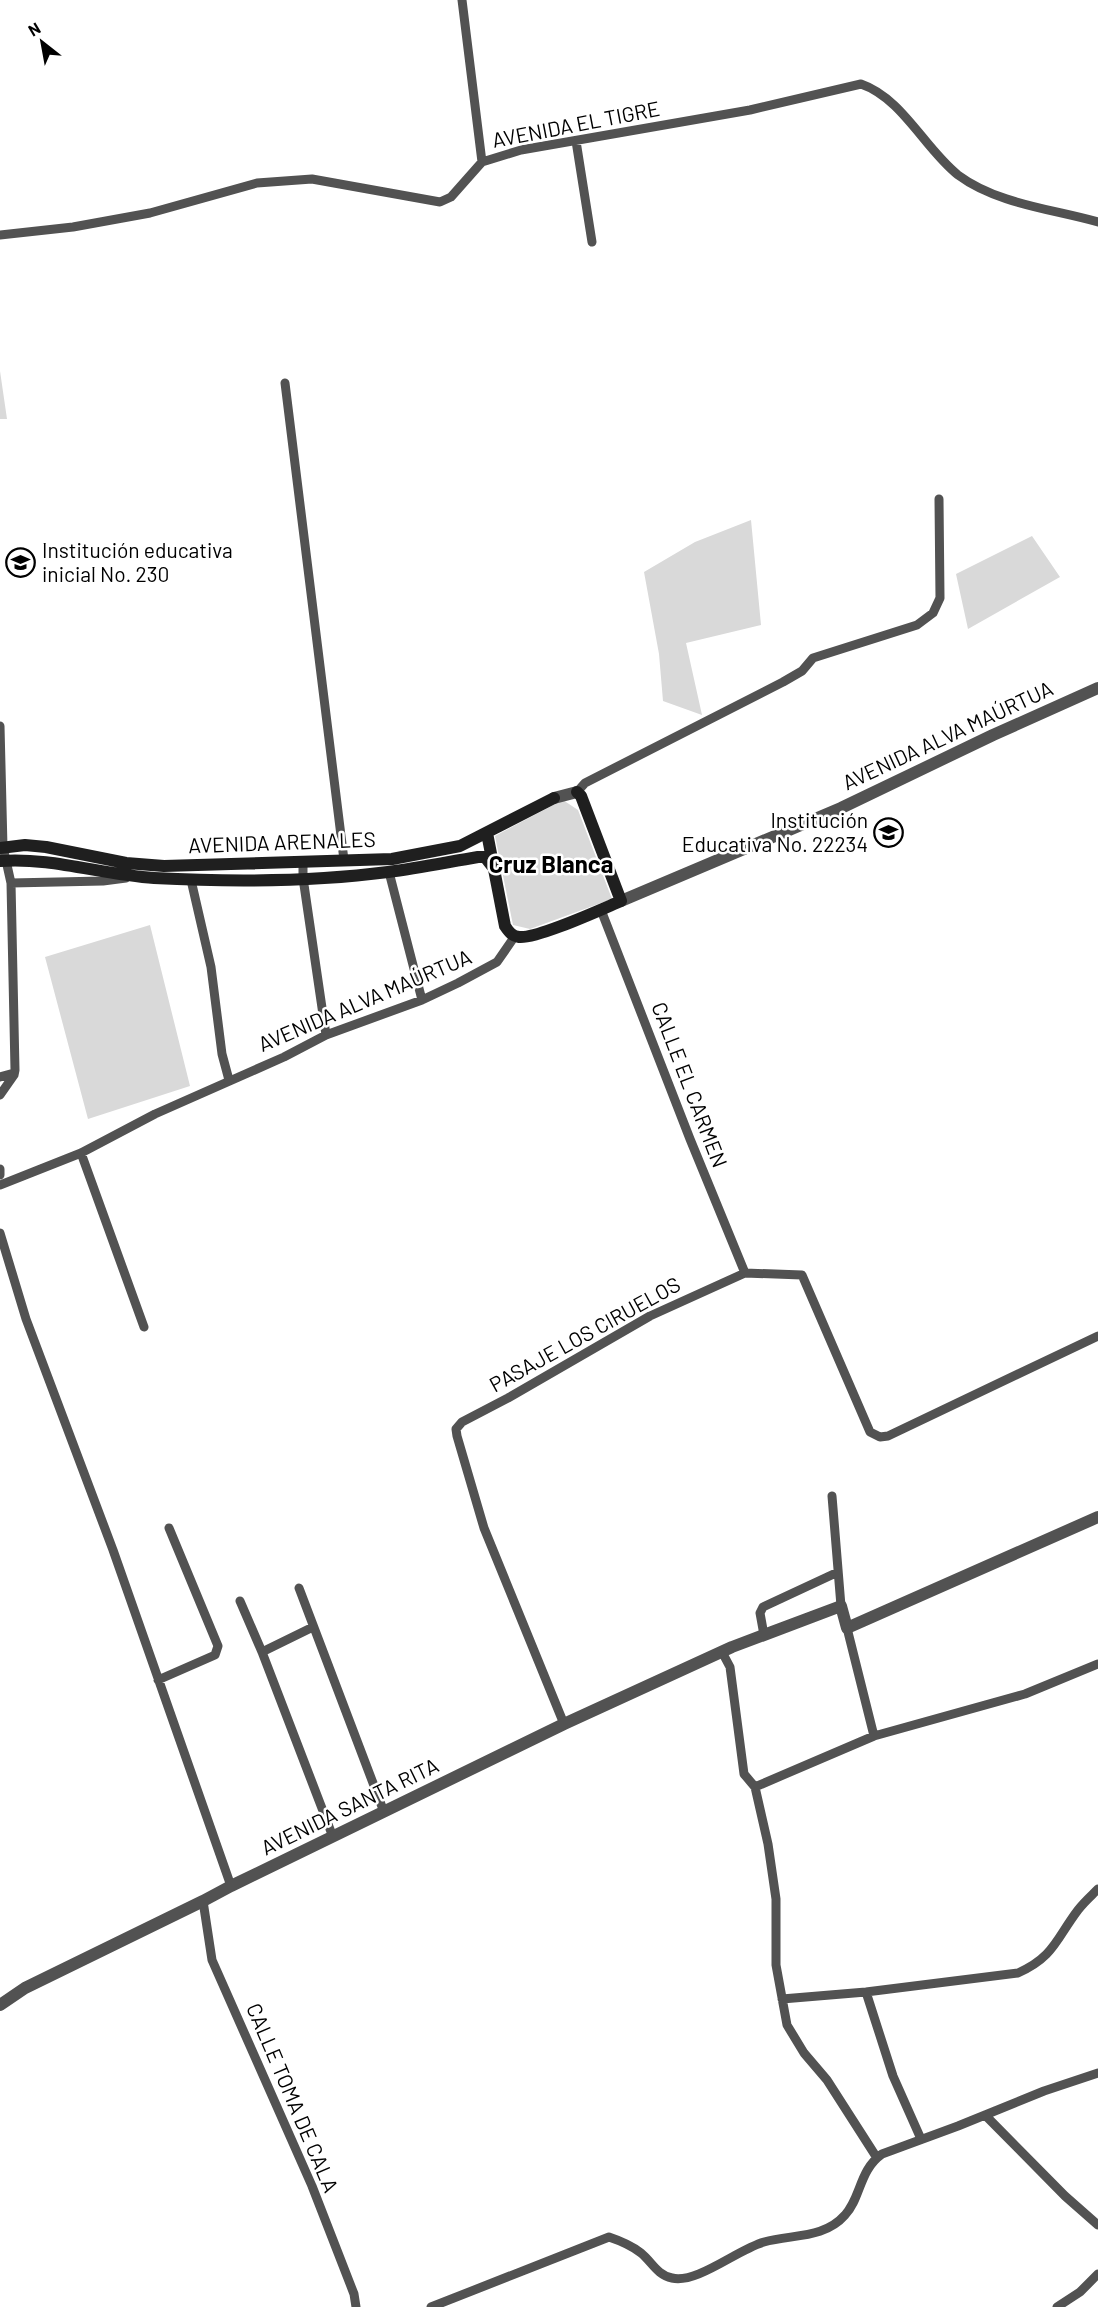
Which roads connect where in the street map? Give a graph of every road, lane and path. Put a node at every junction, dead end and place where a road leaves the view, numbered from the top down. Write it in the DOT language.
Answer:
graph roads {
  1 [pos="462,0"];
  2 [pos="576,141"];
  3 [pos="482,162"];
  4 [pos="1098,222"];
  5 [pos="0,235"];
  6 [pos="592,242"];
  7 [pos="285,383"];
  8 [pos="939,499"];
  9 [pos="1098,688"];
  10 [pos="0,726"];
  11 [pos="577,792"];
  12 [pos="554,798"];
  13 [pos="487,833"];
  14 [pos="2,848"];
  15 [pos="344,860"];
  16 [pos="3,861"];
  17 [pos="303,862"];
  18 [pos="492,866"];
  19 [pos="389,872"];
  20 [pos="135,877"];
  21 [pos="303,878"];
  22 [pos="191,880"];
  23 [pos="11,883"];
  24 [pos="621,901"];
  25 [pos="601,910"];
  26 [pos="515,936"];
  27 [pos="422,1000"];
  28 [pos="326,1035"];
  29 [pos="14,1073"];
  30 [pos="0,1077"];
  31 [pos="229,1080"];
  32 [pos="0,1095"];
  33 [pos="81,1153"];
  34 [pos="0,1169"];
  35 [pos="0,1175"];
  36 [pos="0,1185"];
  37 [pos="0,1233"];
  38 [pos="745,1273"];
  39 [pos="144,1327"];
  40 [pos="1098,1336"];
  41 [pos="832,1496"];
  42 [pos="1098,1517"];
  43 [pos="169,1528"];
  44 [pos="838,1572"];
  45 [pos="298,1588"];
  46 [pos="240,1601"];
  47 [pos="841,1606"];
  48 [pos="313,1628"];
  49 [pos="846,1628"];
  50 [pos="764,1635"];
  51 [pos="262,1652"];
  52 [pos="722,1652"];
  53 [pos="1098,1664"];
  54 [pos="158,1680"];
  55 [pos="564,1724"];
  56 [pos="874,1737"];
  57 [pos="755,1787"];
  58 [pos="384,1812"];
  59 [pos="333,1837"];
  60 [pos="231,1886"];
  61 [pos="1098,1889"];
  62 [pos="203,1901"];
  63 [pos="866,1992"];
  64 [pos="782,1999"];
  65 [pos="0,2005"];
  66 [pos="1098,2073"];
  67 [pos="985,2115"];
  68 [pos="921,2139"];
  69 [pos="877,2158"];
  70 [pos="1098,2225"];
  71 [pos="1098,2274"];
  72 [pos="356,2307"];
  73 [pos="431,2307"];
  74 [pos="1057,2307"];
  1 -- 3 [label="street"];
  2 -- 3 [label="street, AVENIDA EL TIGRE"];
  2 -- 4 [label="street, AVENIDA EL TIGRE"];
  2 -- 6 [label="street"];
  3 -- 5 [label="street, AVENIDA EL TIGRE"];
  7 -- 15 [label="street"];
  8 -- 11 [label="street"];
  9 -- 24 [label="street, AVENIDA ALVA MAÚRTUA"];
  10 -- 14 [label="street"];
  11 -- 12 [label="street"];
  11 -- 24 [label="main road"];
  12 -- 13 [label="main road, AVENIDA ARENALES"];
  13 -- 15 [label="main road, AVENIDA ARENALES"];
  13 -- 18 [label="main road"];
  14 -- 16 [label="street"];
  14 -- 17 [label="main road, AVENIDA ARENALES"];
  15 -- 17 [label="main road, AVENIDA ARENALES"];
  16 -- 20 [label="main road, AVENIDA ARENALES"];
  16 -- 23 [label="street"];
  17 -- 21 [label="street"];
  18 -- 19 [label="main road, AVENIDA ARENALES"];
  18 -- 26 [label="main road"];
  19 -- 21 [label="main road, AVENIDA ARENALES"];
  19 -- 27 [label="street"];
  20 -- 22 [label="main road, AVENIDA ARENALES"];
  20 -- 23 [label="street"];
  21 -- 22 [label="main road, AVENIDA ARENALES"];
  21 -- 28 [label="street"];
  22 -- 31 [label="street"];
  23 -- 29 [label="street"];
  24 -- 25 [label="main road, AVENIDA ALVA MAÚRTUA"];
  25 -- 26 [label="main road, AVENIDA ALVA MAÚRTUA"];
  25 -- 38 [label="street, CALLE EL CARMEN"];
  26 -- 27 [label="street, AVENIDA ALVA MAÚRTUA"];
  27 -- 28 [label="street, AVENIDA ALVA MAÚRTUA"];
  28 -- 31 [label="street, AVENIDA ALVA MAÚRTUA"];
  29 -- 30 [label="street"];
  29 -- 32 [label="street"];
  31 -- 33 [label="street, AVENIDA ALVA MAÚRTUA"];
  33 -- 36 [label="street, AVENIDA ALVA MAÚRTUA"];
  33 -- 39 [label="street"];
  34 -- 35 [label="street"];
  37 -- 54 [label="street"];
  38 -- 40 [label="street, PASAJE LOS CIRUELOS"];
  38 -- 55 [label="street, PASAJE LOS CIRUELOS"];
  41 -- 44 [label="street"];
  42 -- 49 [label="street"];
  43 -- 54 [label="street"];
  44 -- 47 [label="street"];
  44 -- 50 [label="street"];
  45 -- 48 [label="street"];
  46 -- 51 [label="street"];
  47 -- 49 [label="street"];
  47 -- 50 [label="street, AVENIDA SANTA RITA"];
  48 -- 51 [label="street"];
  48 -- 58 [label="street"];
  49 -- 56 [label="street"];
  50 -- 52 [label="street, AVENIDA SANTA RITA"];
  51 -- 59 [label="street"];
  52 -- 55 [label="street, AVENIDA SANTA RITA"];
  52 -- 57 [label="street"];
  53 -- 56 [label="street"];
  54 -- 60 [label="street"];
  55 -- 58 [label="street, AVENIDA SANTA RITA"];
  56 -- 57 [label="street"];
  57 -- 64 [label="street"];
  58 -- 59 [label="street, AVENIDA SANTA RITA"];
  59 -- 60 [label="street, AVENIDA SANTA RITA"];
  60 -- 62 [label="street, AVENIDA SANTA RITA"];
  61 -- 63 [label="street"];
  62 -- 65 [label="street, AVENIDA SANTA RITA"];
  62 -- 72 [label="street, CALLE TOMA DE CALA"];
  63 -- 64 [label="street"];
  63 -- 68 [label="street"];
  64 -- 69 [label="street"];
  66 -- 67 [label="street"];
  67 -- 68 [label="street"];
  67 -- 70 [label="street"];
  68 -- 69 [label="street"];
  69 -- 73 [label="street"];
  71 -- 74 [label="street"];
}
